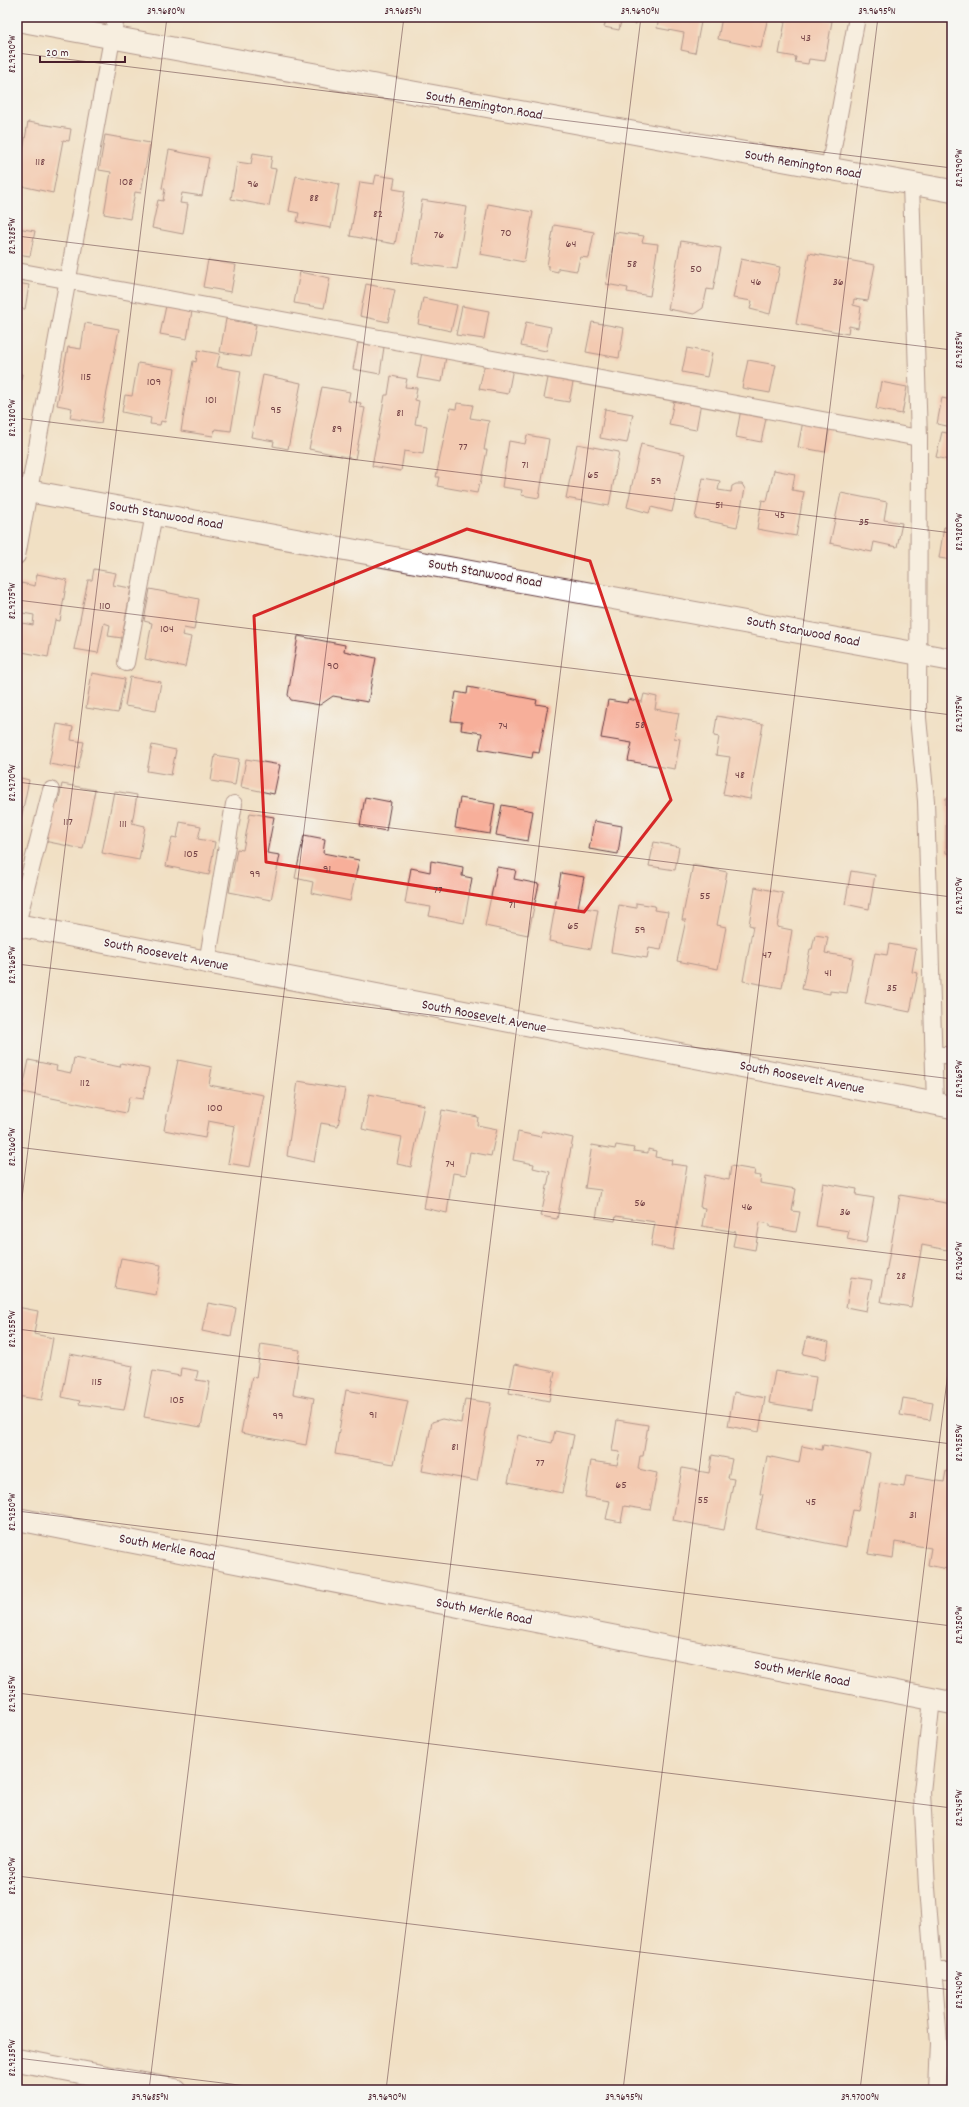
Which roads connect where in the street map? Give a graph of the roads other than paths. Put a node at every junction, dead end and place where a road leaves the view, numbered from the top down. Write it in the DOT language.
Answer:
graph roads {
  1 [pos="857,17"];
  2 [pos="17,20"];
  3 [pos="114,27"];
  4 [pos="829,169"];
  5 [pos="911,184"];
  6 [pos="952,191"];
  7 [pos="17,271"];
  8 [pos="67,281"];
  9 [pos="919,438"];
  10 [pos="23,490"];
  11 [pos="154,514"];
  12 [pos="17,556"];
  13 [pos="918,654"];
  14 [pos="952,660"];
  15 [pos="126,663"];
  16 [pos="51,790"];
  17 [pos="234,804"];
  18 [pos="17,925"];
  19 [pos="207,963"];
  20 [pos="933,1054"];
  21 [pos="952,1056"];
  22 [pos="944,1105"];
  23 [pos="17,1519"];
  24 [pos="942,1701"];
  25 [pos="934,1971"];
  26 [pos="952,1971"];
  27 [pos="945,2028"];
  28 [pos="17,2060"];
  29 [pos="175,2090"];
  30 [pos="937,2090"];
  1 -- 4 [label="lane"];
  2 -- 3 [label="street, South Remington Road"];
  3 -- 4 [label="street, South Remington Road"];
  3 -- 8 [label="lane"];
  4 -- 5 [label="street, South Remington Road"];
  5 -- 6 [label="street, South Remington Road"];
  5 -- 9 [label="lane"];
  7 -- 8 [label="lane"];
  8 -- 9 [label="lane"];
  8 -- 10 [label="lane"];
  9 -- 13 [label="lane"];
  10 -- 11 [label="street, South Stanwood Road"];
  10 -- 12 [label="lane"];
  11 -- 13 [label="street, South Stanwood Road"];
  11 -- 15 [label="lane"];
  13 -- 14 [label="street, South Stanwood Road"];
  13 -- 20 [label="lane"];
  16 -- 18 [label="lane"];
  17 -- 19 [label="lane"];
  18 -- 19 [label="street, South Roosevelt Avenue"];
  19 -- 22 [label="street, South Roosevelt Avenue"];
  20 -- 21 [label="lane"];
  20 -- 22 [label="lane"];
  23 -- 24 [label="street, South Merkle Road"];
  24 -- 25 [label="lane"];
  25 -- 26 [label="lane"];
  25 -- 27 [label="lane"];
  27 -- 30 [label="lane"];
  28 -- 29 [label="street"];
}
